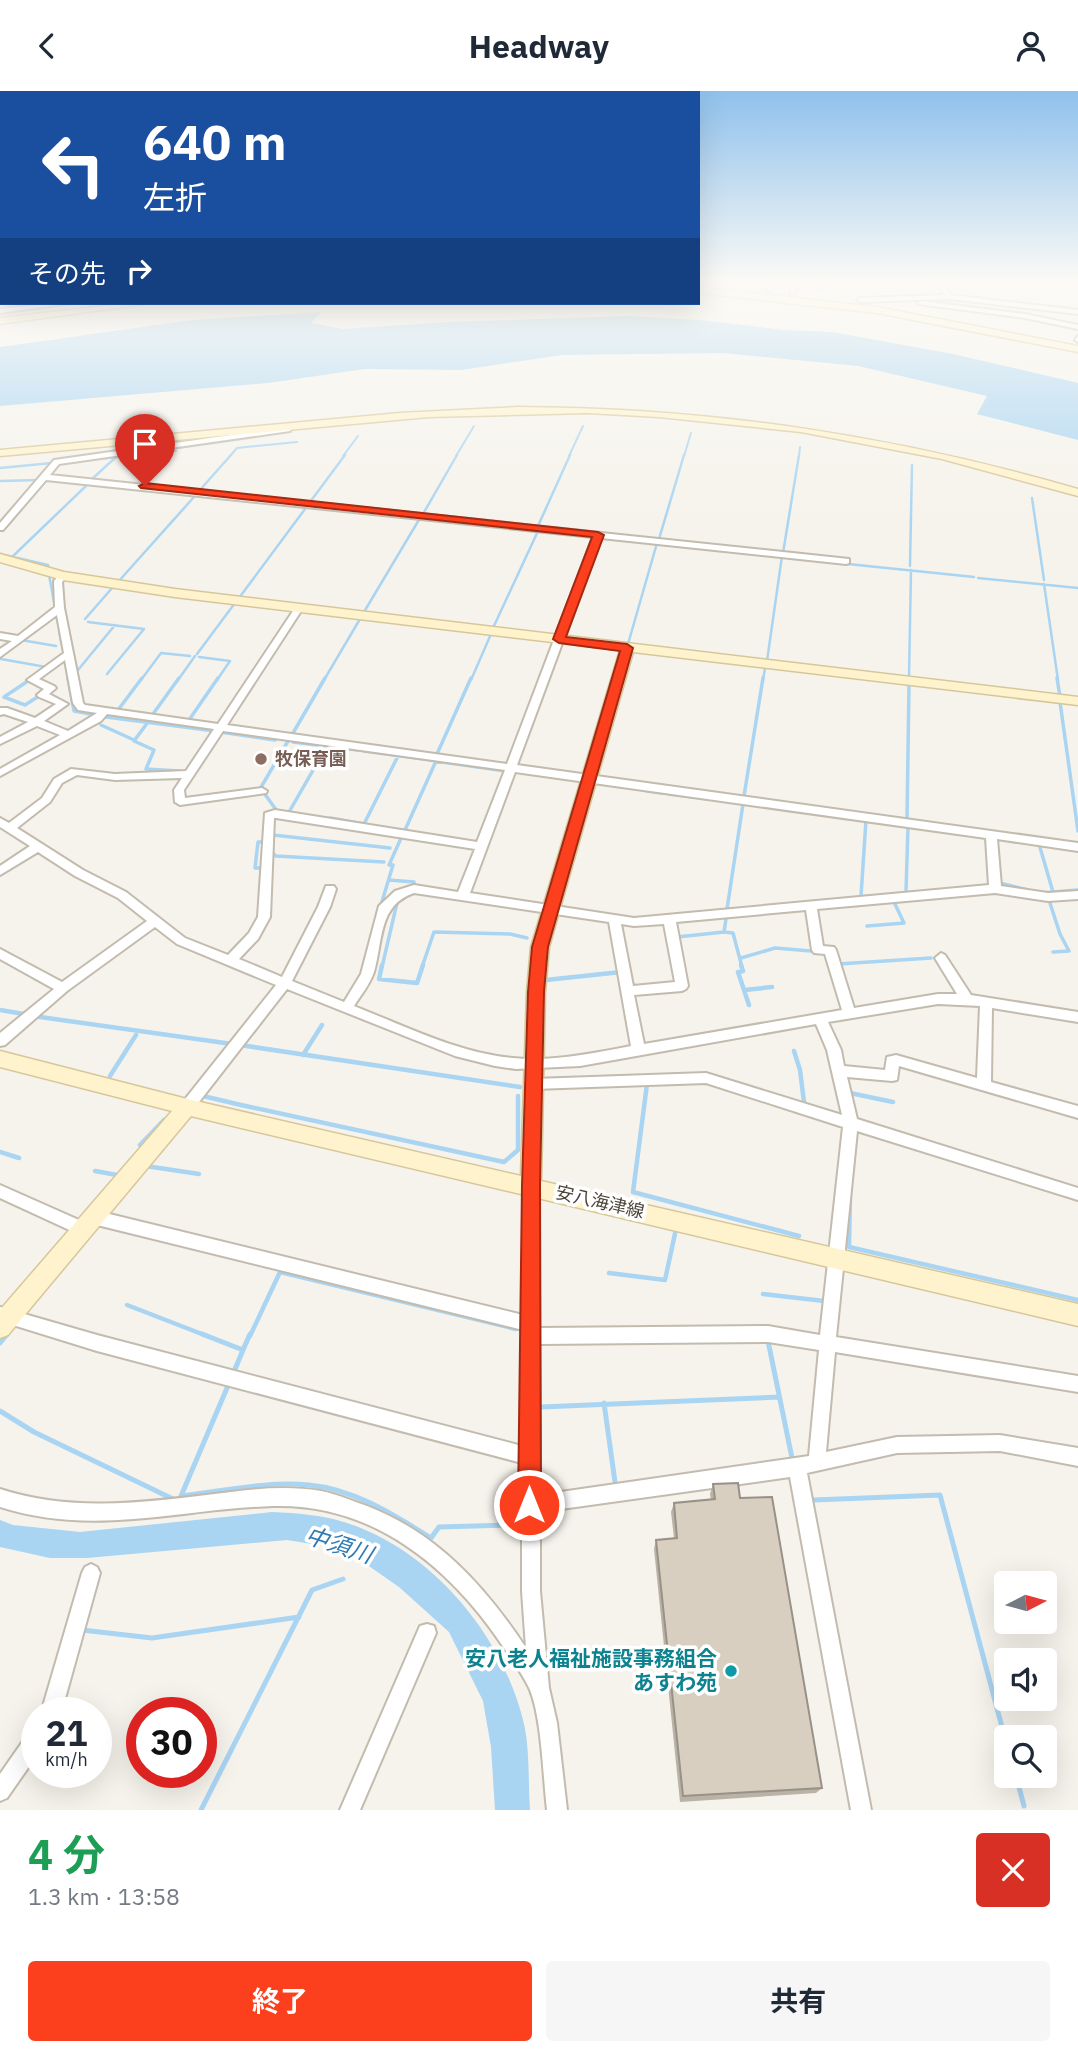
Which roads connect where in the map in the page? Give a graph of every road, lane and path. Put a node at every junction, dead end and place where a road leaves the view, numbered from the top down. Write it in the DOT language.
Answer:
graph roads {
  1 [pos="315,424"];
  2 [pos="0,453"];
  3 [pos="44,477"];
  4 [pos="1078,493"];
  5 [pos="0,528"];
  6 [pos="598,535"];
  7 [pos="0,558"];
  8 [pos="846,561"];
  9 [pos="63,576"];
  10 [pos="60,608"];
  11 [pos="299,608"];
  12 [pos="0,636"];
  13 [pos="19,639"];
  14 [pos="559,639"];
  15 [pos="627,648"];
  16 [pos="0,654"];
  17 [pos="68,654"];
  18 [pos="1078,701"];
  19 [pos="0,712"];
  20 [pos="103,713"];
  21 [pos="35,722"];
  22 [pos="221,728"];
  23 [pos="69,735"];
  24 [pos="0,741"];
  25 [pos="510,768"];
  26 [pos="0,773"];
  27 [pos="190,773"];
  28 [pos="588,779"];
  29 [pos="262,791"];
  30 [pos="5,825"];
  31 [pos="991,835"];
  32 [pos="38,846"];
  33 [pos="481,846"];
  34 [pos="1078,847"];
  35 [pos="0,871"];
  36 [pos="330,889"];
  37 [pos="995,889"];
  38 [pos="463,895"];
  39 [pos="1078,895"];
  40 [pos="811,906"];
  41 [pos="550,908"];
  42 [pos="614,919"];
  43 [pos="669,919"];
  44 [pos="156,921"];
  45 [pos="0,953"];
  46 [pos="941,958"];
  47 [pos="230,961"];
  48 [pos="285,982"];
  49 [pos="63,988"];
  50 [pos="629,991"];
  51 [pos="967,999"];
  52 [pos="986,1002"];
  53 [pos="347,1007"];
  54 [pos="850,1014"];
  55 [pos="1078,1017"];
  56 [pos="820,1018"];
  57 [pos="0,1041"];
  58 [pos="638,1049"];
  59 [pos="0,1059"];
  60 [pos="534,1063"];
  61 [pos="839,1071"];
  62 [pos="534,1084"];
  63 [pos="984,1084"];
  64 [pos="187,1107"];
  65 [pos="1078,1112"];
  66 [pos="851,1122"];
  67 [pos="531,1185"];
  68 [pos="0,1191"];
  69 [pos="1078,1194"];
  70 [pos="88,1223"];
  71 [pos="835,1258"];
  72 [pos="1078,1315"];
  73 [pos="3,1320"];
  74 [pos="530,1330"];
  75 [pos="827,1342"];
  76 [pos="1078,1384"];
  77 [pos="529,1456"];
  78 [pos="1078,1457"];
  79 [pos="817,1462"];
  80 [pos="797,1467"];
  81 [pos="0,1498"];
  82 [pos="529,1505"];
  83 [pos="91,1573"];
  84 [pos="427,1633"];
  85 [pos="539,1688"];
  86 [pos="56,1697"];
  87 [pos="21,1761"];
  88 [pos="0,1791"];
  89 [pos="350,1810"];
  90 [pos="557,1810"];
  91 [pos="861,1810"];
  1 -- 2 [label="street"];
  1 -- 3 [label="street"];
  1 -- 4 [label="street"];
  3 -- 5 [label="street"];
  3 -- 6 [label="street"];
  6 -- 8 [label="street"];
  6 -- 14 [label="street"];
  7 -- 9 [label="street"];
  9 -- 10 [label="street"];
  9 -- 11 [label="street"];
  10 -- 13 [label="street"];
  10 -- 17 [label="street"];
  11 -- 14 [label="street"];
  11 -- 22 [label="street"];
  12 -- 13 [label="street"];
  13 -- 16 [label="street"];
  14 -- 15 [label="street"];
  14 -- 25 [label="street"];
  15 -- 18 [label="street"];
  15 -- 28 [label="street"];
  17 -- 20 [label="street"];
  17 -- 21 [label="street"];
  19 -- 21 [label="street"];
  20 -- 22 [label="street"];
  20 -- 23 [label="street"];
  21 -- 23 [label="street"];
  21 -- 24 [label="street"];
  22 -- 25 [label="street"];
  22 -- 27 [label="street"];
  23 -- 26 [label="street"];
  25 -- 28 [label="street"];
  25 -- 33 [label="street"];
  27 -- 29 [label="street"];
  27 -- 30 [label="street"];
  28 -- 31 [label="street"];
  28 -- 41 [label="street"];
  30 -- 32 [label="street"];
  31 -- 34 [label="street"];
  31 -- 37 [label="street"];
  32 -- 35 [label="street"];
  32 -- 44 [label="street"];
  33 -- 38 [label="street"];
  33 -- 47 [label="street"];
  36 -- 48 [label="street"];
  37 -- 39 [label="street"];
  37 -- 40 [label="street"];
  38 -- 41 [label="street"];
  38 -- 53 [label="street"];
  40 -- 43 [label="street"];
  40 -- 54 [label="street"];
  41 -- 42 [label="street"];
  41 -- 60 [label="street"];
  42 -- 43 [label="street"];
  42 -- 50 [label="street"];
  43 -- 50 [label="street"];
  44 -- 47 [label="street"];
  44 -- 49 [label="street"];
  45 -- 49 [label="street"];
  46 -- 51 [label="street"];
  47 -- 48 [label="street"];
  48 -- 53 [label="street"];
  48 -- 64 [label="street"];
  49 -- 57 [label="street"];
  50 -- 58 [label="street"];
  51 -- 52 [label="street"];
  51 -- 54 [label="street"];
  52 -- 55 [label="street"];
  52 -- 63 [label="street"];
  53 -- 60 [label="street"];
  54 -- 56 [label="street"];
  56 -- 58 [label="street"];
  56 -- 61 [label="street"];
  58 -- 60 [label="street"];
  59 -- 64 [label="street, 安八海津線"];
  60 -- 62 [label="street"];
  61 -- 63 [label="street"];
  61 -- 66 [label="street"];
  62 -- 66 [label="street"];
  62 -- 67 [label="street"];
  63 -- 65 [label="street"];
  64 -- 67 [label="street, 安八海津線"];
  64 -- 70 [label="street"];
  66 -- 69 [label="street"];
  66 -- 71 [label="street"];
  67 -- 71 [label="street, 安八海津線"];
  67 -- 74 [label="street"];
  68 -- 70 [label="street"];
  70 -- 73 [label="street"];
  70 -- 74 [label="street"];
  71 -- 72 [label="street, 安八海津線"];
  71 -- 75 [label="street"];
  73 -- 77 [label="street"];
  74 -- 75 [label="street"];
  74 -- 77 [label="street"];
  75 -- 76 [label="street"];
  75 -- 79 [label="street"];
  77 -- 82 [label="street"];
  78 -- 79 [label="street"];
  79 -- 80 [label="street"];
  80 -- 82 [label="street"];
  80 -- 91 [label="street"];
  81 -- 85 [label="street"];
  82 -- 85 [label="street"];
  83 -- 86 [label="street"];
  84 -- 89 [label="street"];
  85 -- 90 [label="street"];
  87 -- 88 [label="street"];
}
